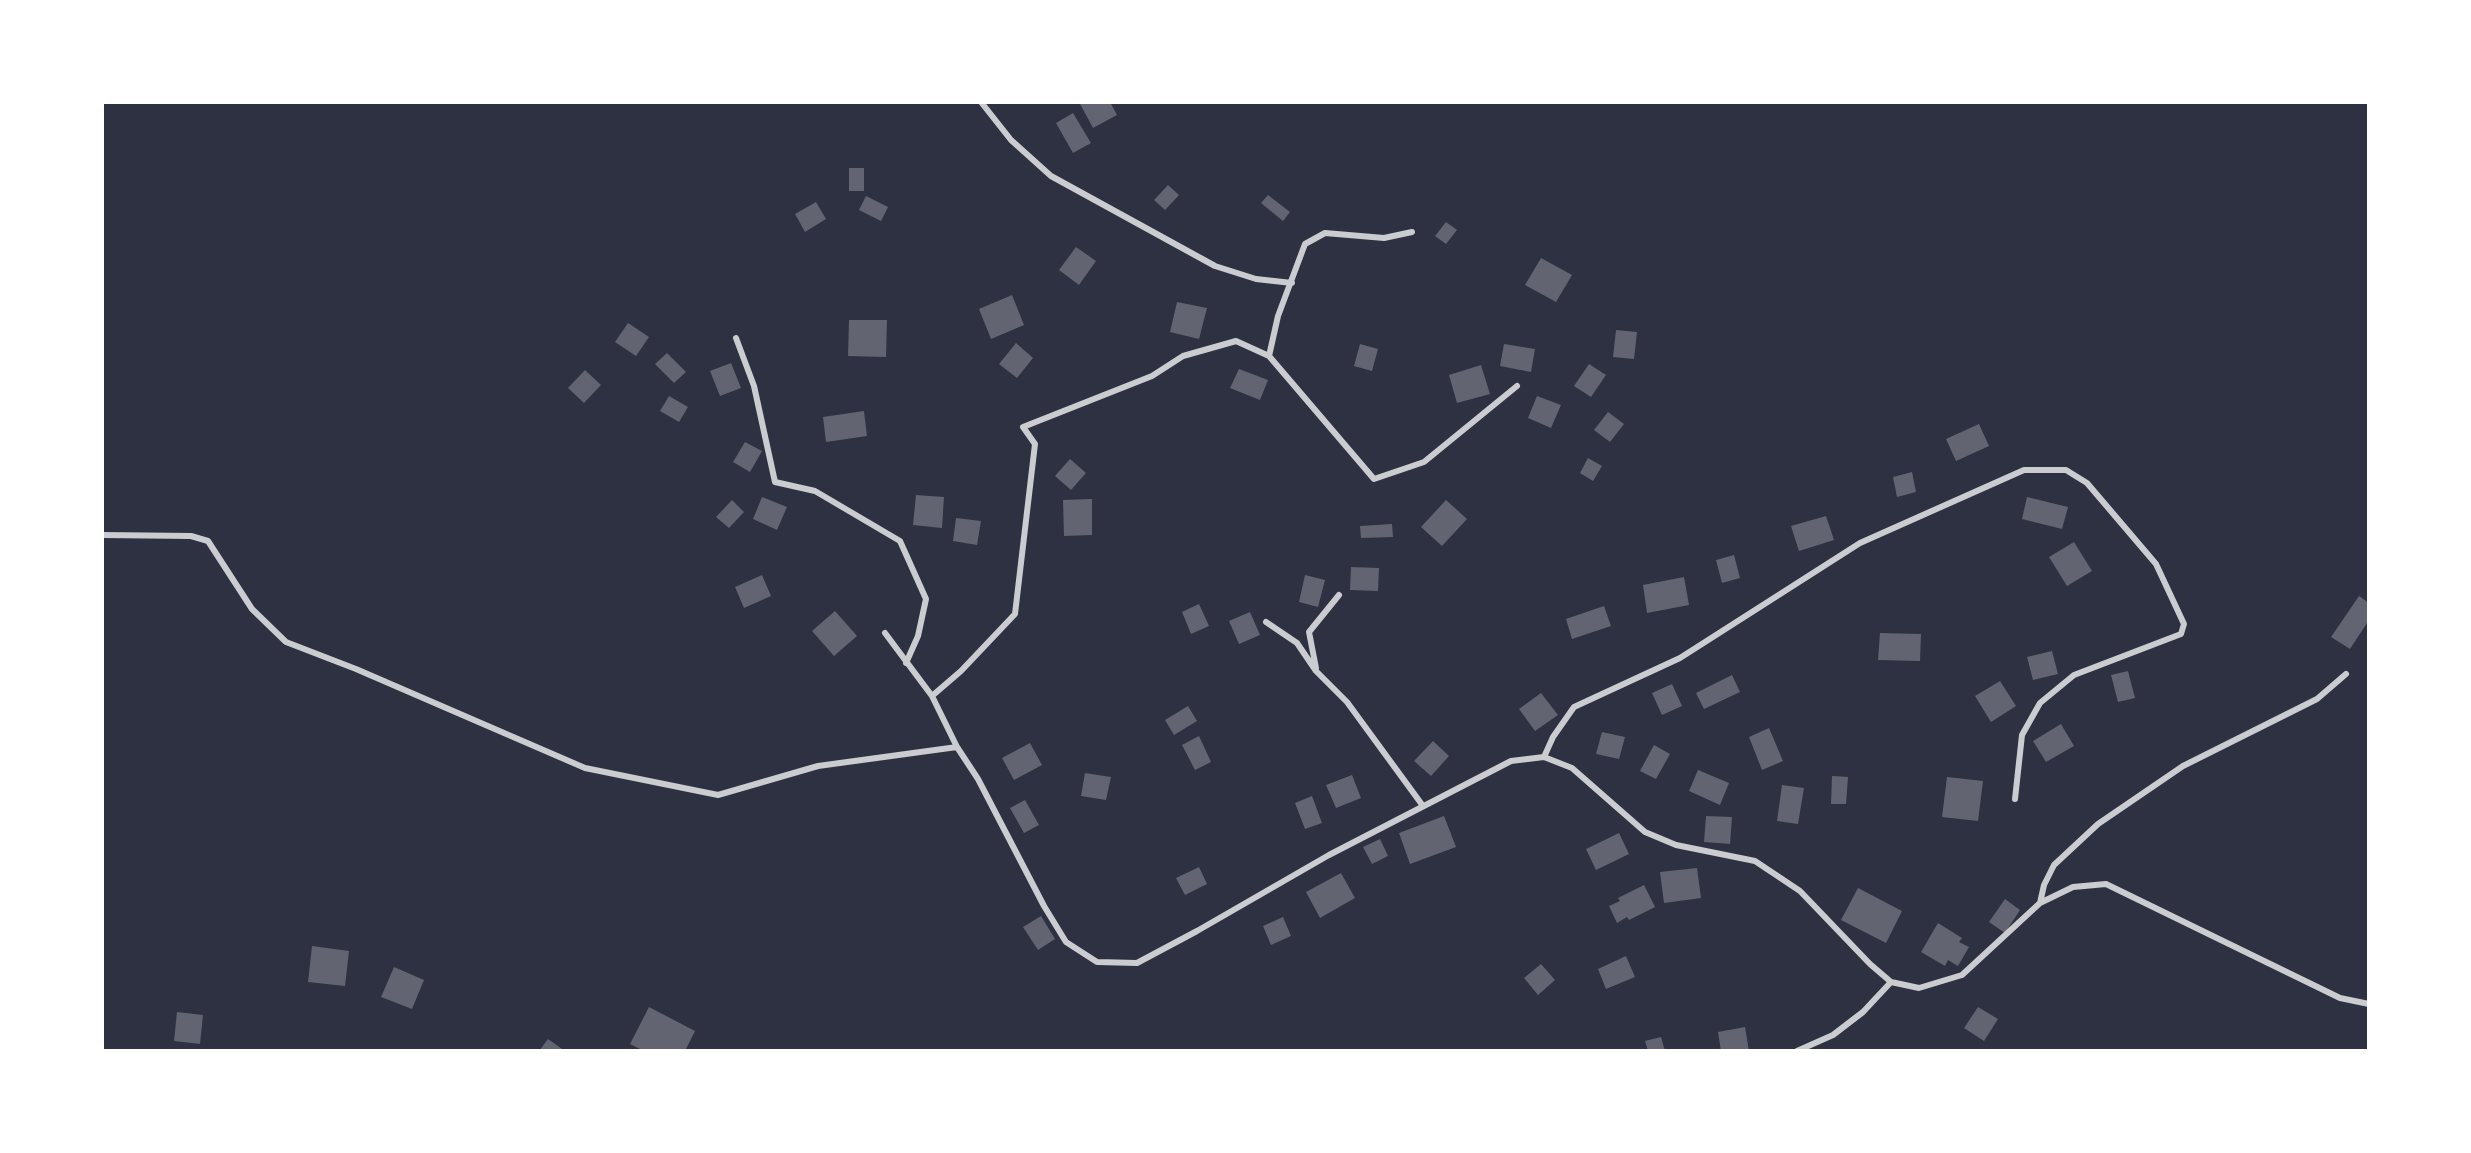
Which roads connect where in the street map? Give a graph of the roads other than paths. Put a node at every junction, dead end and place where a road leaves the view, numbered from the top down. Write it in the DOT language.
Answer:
graph roads {
  1 [pos="981,102"];
  2 [pos="1412,232"];
  3 [pos="1292,283"];
  4 [pos="736,338"];
  5 [pos="1269,356"];
  6 [pos="1517,386"];
  7 [pos="102,535"];
  8 [pos="1339,595"];
  9 [pos="1266,622"];
  10 [pos="885,633"];
  11 [pos="906,663"];
  12 [pos="1316,671"];
  13 [pos="2346,674"];
  14 [pos="932,696"];
  15 [pos="957,747"];
  16 [pos="1544,757"];
  17 [pos="2015,799"];
  18 [pos="1423,806"];
  19 [pos="2040,903"];
  20 [pos="1891,982"];
  21 [pos="2369,1004"];
  22 [pos="1797,1051"];
  1 -- 3 [label="street"];
  2 -- 3 [label="street"];
  3 -- 5 [label="street"];
  4 -- 11 [label="street"];
  5 -- 6 [label="street"];
  5 -- 14 [label="street"];
  7 -- 15 [label="street"];
  8 -- 12 [label="street"];
  9 -- 12 [label="street"];
  10 -- 11 [label="street"];
  11 -- 14 [label="street"];
  12 -- 18 [label="street"];
  13 -- 19 [label="street"];
  14 -- 15 [label="street"];
  15 -- 18 [label="street"];
  16 -- 17 [label="street"];
  16 -- 18 [label="street"];
  16 -- 20 [label="street"];
  19 -- 20 [label="street"];
  19 -- 21 [label="street"];
  20 -- 22 [label="street"];
}
